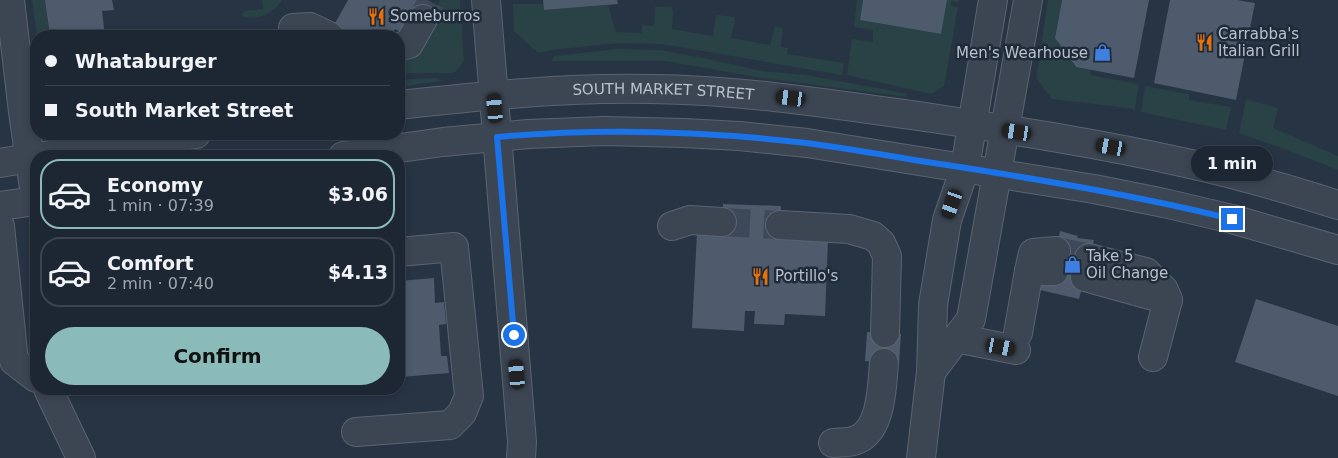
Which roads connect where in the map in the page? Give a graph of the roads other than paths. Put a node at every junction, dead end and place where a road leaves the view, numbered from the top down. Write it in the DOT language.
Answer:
graph roads {
  1 [pos="10,0"];
  2 [pos="486,0"];
  3 [pos="993,0"];
  4 [pos="1028,0"];
  5 [pos="429,7"];
  6 [pos="293,28"];
  7 [pos="316,30"];
  8 [pos="405,45"];
  9 [pos="494,95"];
  10 [pos="405,104"];
  11 [pos="972,125"];
  12 [pos="1006,130"];
  13 [pos="30,134"];
  14 [pos="497,137"];
  15 [pos="155,140"];
  16 [pos="85,150"];
  17 [pos="385,150"];
  18 [pos="30,158"];
  19 [pos="0,163"];
  20 [pos="965,168"];
  21 [pos="997,173"];
  22 [pos="30,202"];
  23 [pos="1338,204"];
  24 [pos="0,206"];
  25 [pos="722,222"];
  26 [pos="780,225"];
  27 [pos="0,226"];
  28 [pos="672,226"];
  29 [pos="1338,250"];
  30 [pos="405,251"];
  31 [pos="1046,264"];
  32 [pos="1087,268"];
  33 [pos="885,333"];
  34 [pos="956,338"];
  35 [pos="1153,357"];
  36 [pos="884,363"];
  37 [pos="931,372"];
  38 [pos="30,373"];
  39 [pos="51,395"];
  40 [pos="356,432"];
  41 [pos="833,443"];
  42 [pos="81,458"];
  43 [pos="521,458"];
  44 [pos="921,458"];
  1 -- 13 [label="street"];
  2 -- 9 [label="street"];
  3 -- 11 [label="street"];
  4 -- 12 [label="street"];
  5 -- 8 [label="street"];
  6 -- 7 [label="street"];
  9 -- 10 [label="street, SOUTH MARKET STREET"];
  9 -- 11 [label="street, SOUTH MARKET STREET"];
  9 -- 14 [label="street"];
  11 -- 12 [label="street, SOUTH MARKET STREET"];
  11 -- 20 [label="street"];
  12 -- 21 [label="street"];
  12 -- 23 [label="street, SOUTH MARKET STREET"];
  14 -- 17 [label="street"];
  14 -- 20 [label="street"];
  14 -- 43 [label="street"];
  15 -- 16 [label="street"];
  18 -- 19 [label="street"];
  20 -- 21 [label="street"];
  20 -- 37 [label="street"];
  21 -- 29 [label="street"];
  21 -- 34 [label="street"];
  22 -- 24 [label="street"];
  25 -- 28 [label="street"];
  26 -- 33 [label="street"];
  27 -- 38 [label="street"];
  30 -- 40 [label="street"];
  31 -- 34 [label="street"];
  32 -- 35 [label="street"];
  34 -- 37 [label="street"];
  36 -- 41 [label="street"];
  37 -- 44 [label="street"];
  39 -- 42 [label="street"];
}
